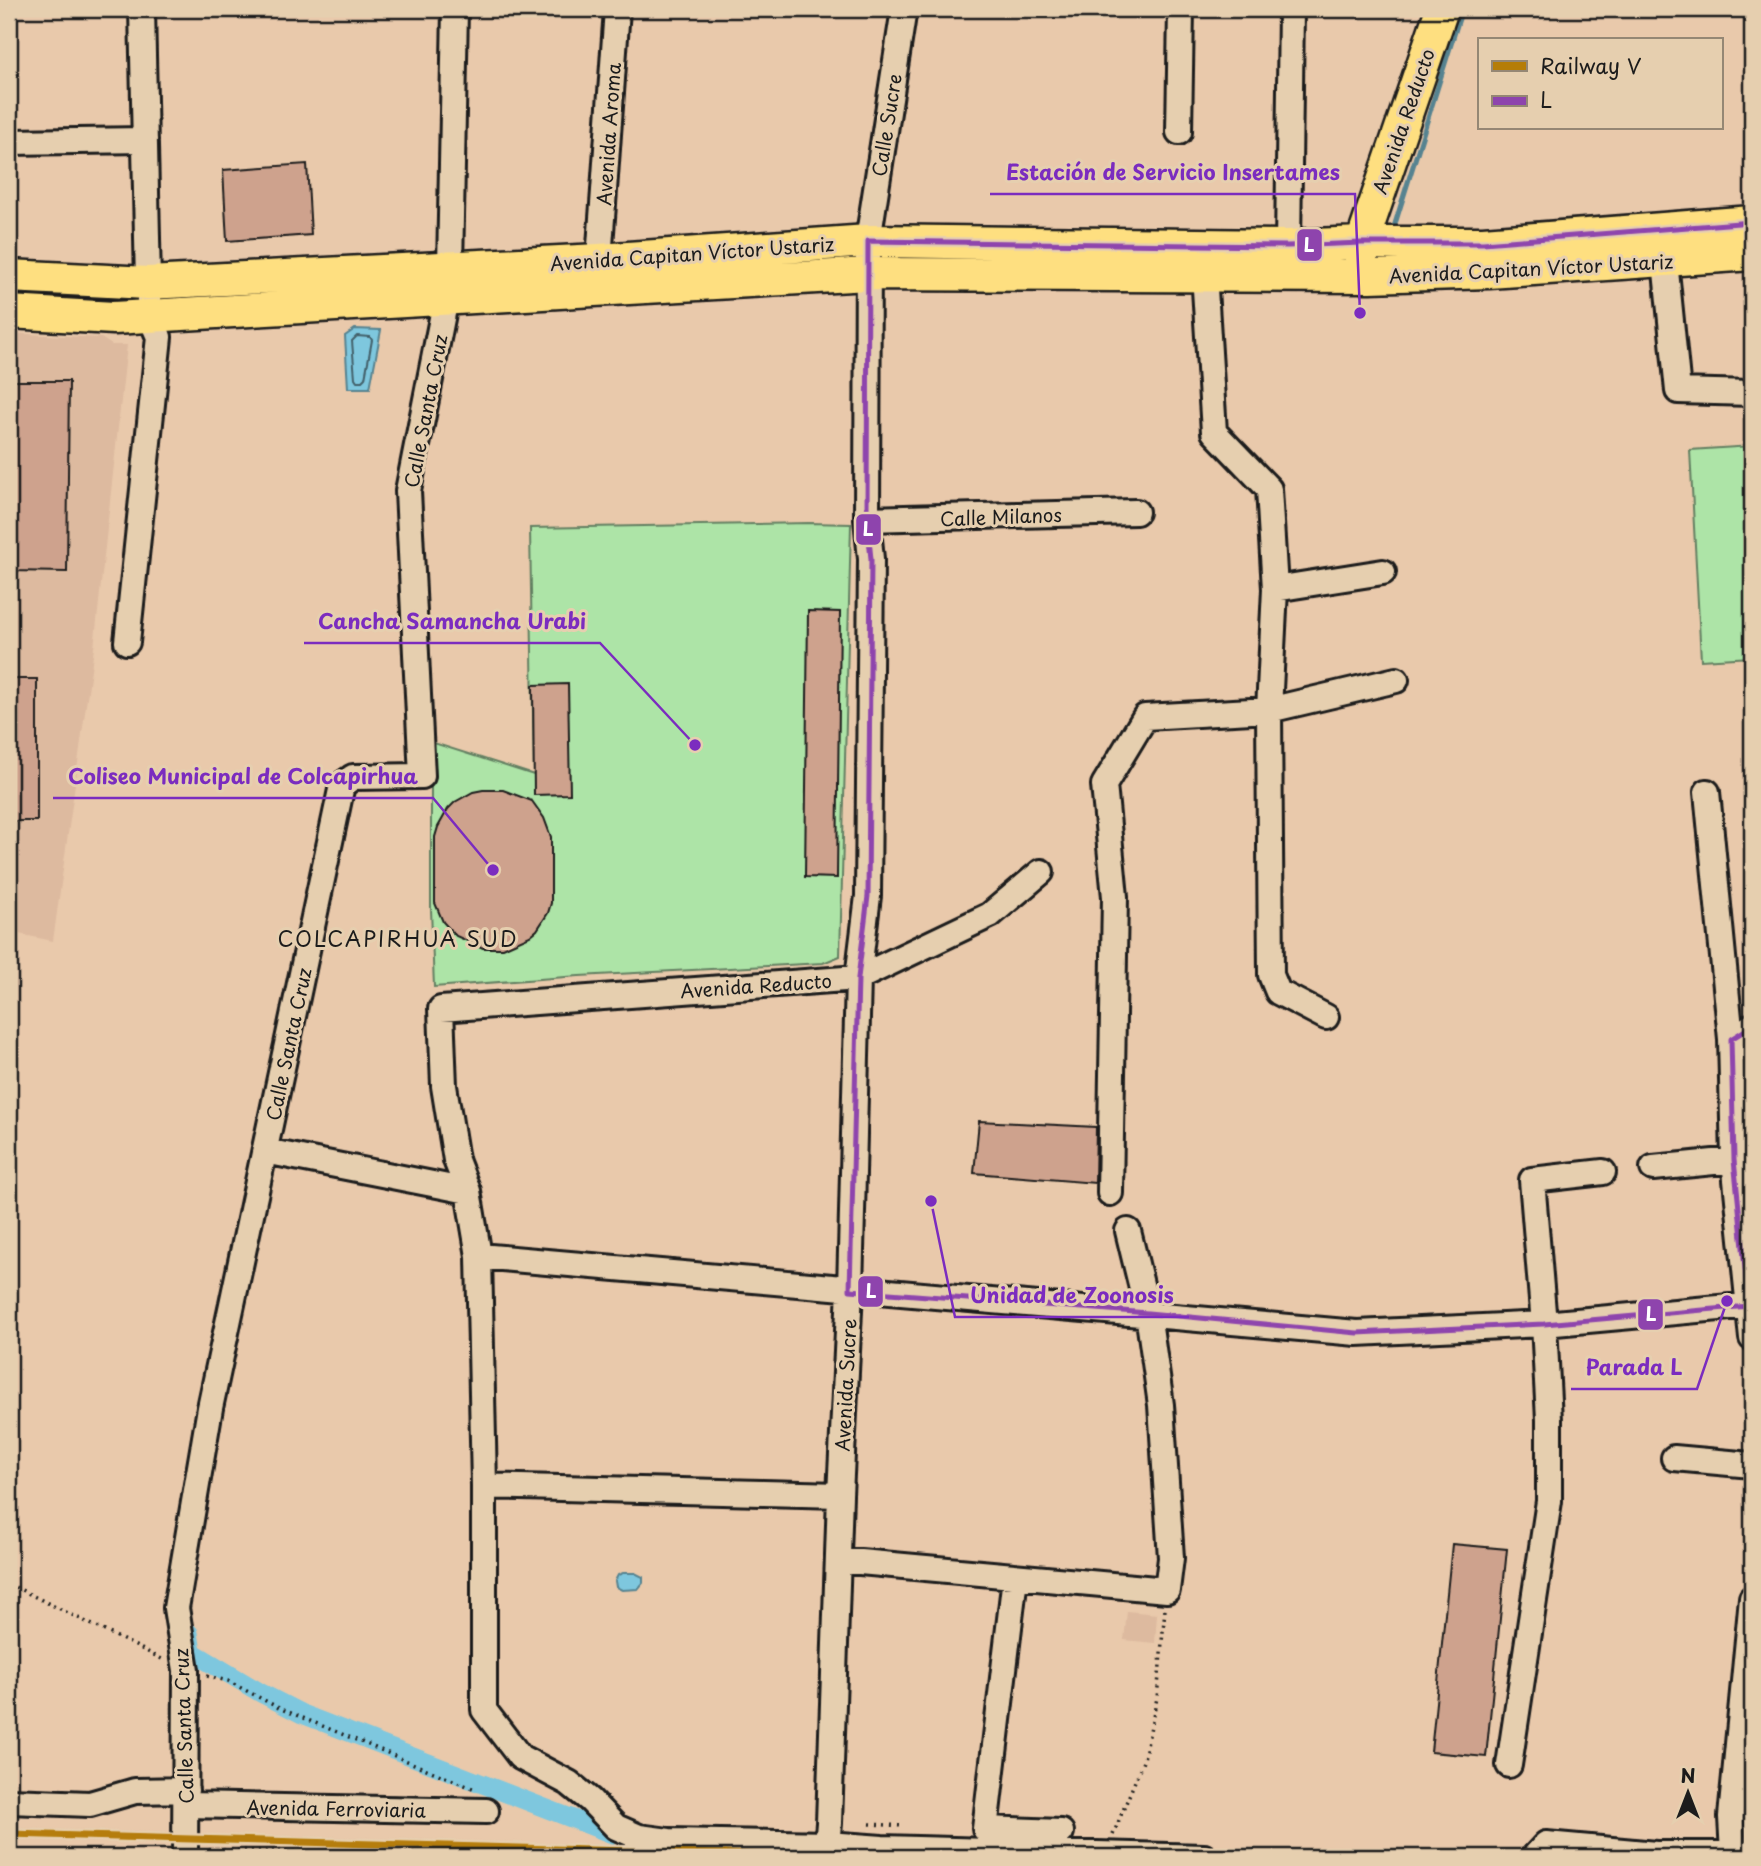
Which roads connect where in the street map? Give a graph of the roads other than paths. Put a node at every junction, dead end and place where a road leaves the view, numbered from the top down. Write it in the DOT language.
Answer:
graph roads {
  1 [pos="142,9"];
  2 [pos="455,9"];
  3 [pos="617,9"];
  4 [pos="904,9"];
  5 [pos="1181,9"];
  6 [pos="1291,9"];
  7 [pos="1442,9"];
  8 [pos="1179,132"];
  9 [pos="145,140"];
  10 [pos="9,142"];
  11 [pos="1752,222"];
  12 [pos="868,241"];
  13 [pos="1362,243"];
  14 [pos="1289,246"];
  15 [pos="1752,254"];
  16 [pos="599,260"];
  17 [pos="1665,261"];
  18 [pos="450,268"];
  19 [pos="868,274"];
  20 [pos="1204,274"];
  21 [pos="1360,275"];
  22 [pos="9,276"];
  23 [pos="149,282"];
  24 [pos="446,298"];
  25 [pos="9,312"];
  26 [pos="150,316"];
  27 [pos="1752,393"];
  28 [pos="1136,512"];
  29 [pos="867,519"];
  30 [pos="1383,572"];
  31 [pos="1275,589"];
  32 [pos="127,642"];
  33 [pos="1396,680"];
  34 [pos="1269,710"];
  35 [pos="1707,792"];
  36 [pos="1041,872"];
  37 [pos="858,978"];
  38 [pos="1326,1017"];
  39 [pos="1752,1026"];
  40 [pos="1731,1039"];
  41 [pos="265,1151"];
  42 [pos="1734,1160"];
  43 [pos="1653,1168"];
  44 [pos="1603,1172"];
  45 [pos="468,1191"];
  46 [pos="1110,1193"];
  47 [pos="1128,1231"];
  48 [pos="479,1256"];
  49 [pos="1748,1265"];
  50 [pos="850,1290"];
  51 [pos="1751,1306"];
  52 [pos="1148,1313"];
  53 [pos="1544,1324"];
  54 [pos="1752,1338"];
  55 [pos="1674,1458"];
  56 [pos="1752,1465"];
  57 [pos="484,1486"];
  58 [pos="840,1495"];
  59 [pos="838,1560"];
  60 [pos="1015,1577"];
  61 [pos="1752,1598"];
  62 [pos="1509,1765"];
  63 [pos="186,1798"];
  64 [pos="9,1801"];
  65 [pos="486,1811"];
  66 [pos="1061,1832"];
  67 [pos="827,1850"];
  68 [pos="1743,1854"];
  69 [pos="185,1857"];
  70 [pos="1204,1857"];
  71 [pos="1534,1857"];
  1 -- 9 [label="street"];
  2 -- 18 [label="street, Calle Santa Cruz"];
  3 -- 16 [label="street, Avenida Aroma"];
  4 -- 12 [label="street, Calle Sucre"];
  5 -- 8 [label="street"];
  6 -- 14 [label="street"];
  7 -- 13 [label="main road, Avenida Reducto"];
  9 -- 10 [label="street"];
  9 -- 23 [label="street"];
  11 -- 13 [label="main road, Avenida Capitan Víctor Ustariz"];
  12 -- 14 [label="main road, Avenida Capitan Víctor Ustariz"];
  12 -- 16 [label="main road, Avenida Capitan Víctor Ustariz"];
  12 -- 19 [label="street, Avenida Sucre"];
  13 -- 14 [label="main road, Avenida Capitan Víctor Ustariz"];
  13 -- 21 [label="main road, Avenida Reducto"];
  15 -- 17 [label="main road, Avenida Capitan Víctor Ustariz"];
  16 -- 18 [label="main road, Avenida Capitan Víctor Ustariz"];
  17 -- 21 [label="main road, Avenida Capitan Víctor Ustariz"];
  17 -- 27 [label="street"];
  18 -- 23 [label="main road, Avenida Capitan Víctor Ustariz"];
  18 -- 24 [label="street, Calle Santa Cruz"];
  19 -- 20 [label="main road, Avenida Capitan Víctor Ustariz"];
  19 -- 24 [label="main road, Avenida Capitan Víctor Ustariz"];
  19 -- 29 [label="street, Avenida Sucre"];
  20 -- 21 [label="main road, Avenida Capitan Víctor Ustariz"];
  20 -- 31 [label="street"];
  22 -- 23 [label="main road, Avenida Capitan Víctor Ustariz"];
  23 -- 26 [label="street"];
  24 -- 26 [label="main road, Avenida Capitan Víctor Ustariz"];
  24 -- 41 [label="street, Calle Santa Cruz"];
  25 -- 26 [label="main road, Avenida Capitan Víctor Ustariz"];
  26 -- 32 [label="street"];
  28 -- 29 [label="street, Calle Milanos"];
  29 -- 37 [label="street, Avenida Sucre"];
  30 -- 31 [label="street"];
  31 -- 34 [label="street"];
  33 -- 34 [label="street"];
  34 -- 38 [label="street"];
  34 -- 46 [label="street"];
  35 -- 40 [label="street"];
  36 -- 37 [label="street, Avenida Reducto"];
  37 -- 45 [label="street, Avenida Reducto"];
  37 -- 50 [label="street, Avenida Sucre"];
  39 -- 40 [label="street"];
  40 -- 42 [label="street"];
  41 -- 45 [label="street"];
  41 -- 63 [label="street, Calle Santa Cruz"];
  42 -- 43 [label="street"];
  42 -- 49 [label="street"];
  44 -- 53 [label="street"];
  45 -- 48 [label="street"];
  47 -- 52 [label="street"];
  48 -- 50 [label="street"];
  48 -- 57 [label="street"];
  49 -- 51 [label="street"];
  50 -- 52 [label="street"];
  50 -- 58 [label="street, Avenida Sucre"];
  51 -- 53 [label="street"];
  51 -- 54 [label="street"];
  52 -- 53 [label="street"];
  52 -- 60 [label="street"];
  53 -- 62 [label="street"];
  55 -- 56 [label="street"];
  57 -- 58 [label="street"];
  57 -- 67 [label="street"];
  58 -- 59 [label="street, Avenida Sucre"];
  59 -- 60 [label="street"];
  59 -- 67 [label="street, Avenida Sucre"];
  60 -- 66 [label="street"];
  61 -- 68 [label="street"];
  63 -- 64 [label="street, Avenida Ferroviaria"];
  63 -- 65 [label="street, Avenida Ferroviaria"];
  63 -- 69 [label="street, Calle Santa Cruz"];
  67 -- 70 [label="street"];
  68 -- 71 [label="street"];
}
